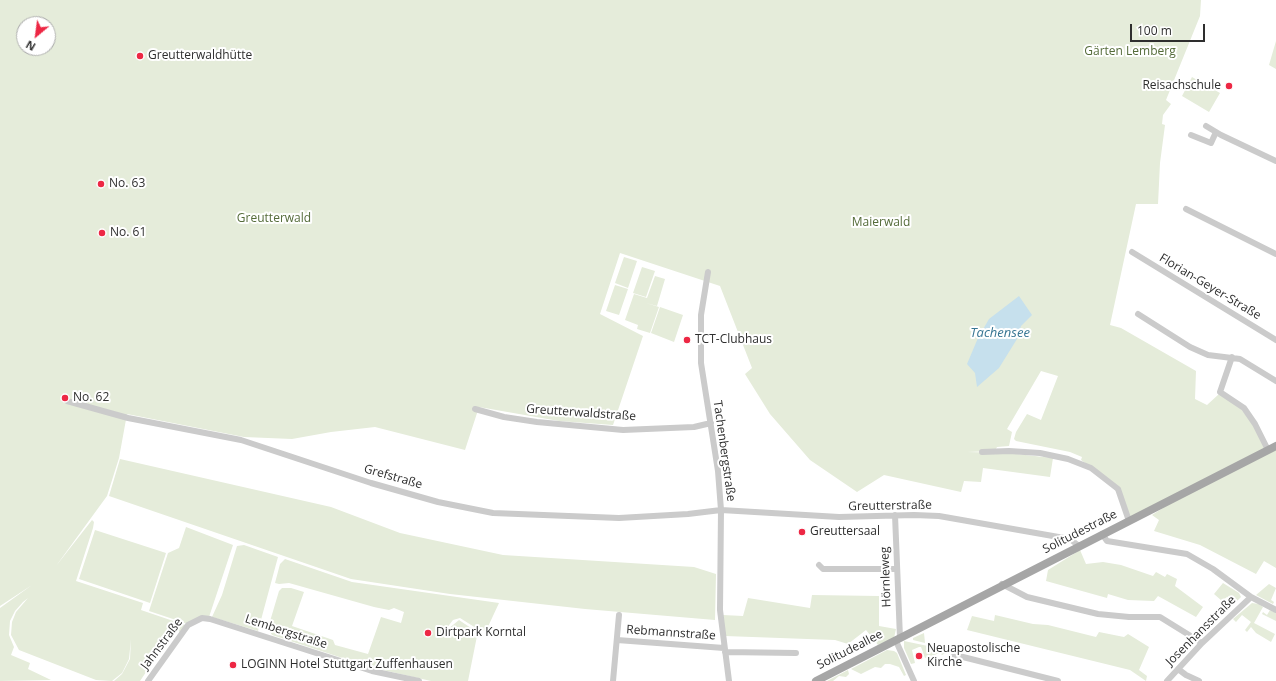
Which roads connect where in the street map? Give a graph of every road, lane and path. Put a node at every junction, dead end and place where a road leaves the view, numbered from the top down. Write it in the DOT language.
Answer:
graph roads {
  1 [pos="1206,126"];
  2 [pos="1216,132"];
  3 [pos="1191,135"];
  4 [pos="1276,161"];
  5 [pos="1186,210"];
  6 [pos="1132,252"];
  7 [pos="1276,254"];
  8 [pos="708,272"];
  9 [pos="1138,314"];
  10 [pos="1276,340"];
  11 [pos="1232,357"];
  12 [pos="1276,381"];
  13 [pos="67,401"];
  14 [pos="475,409"];
  15 [pos="711,423"];
  16 [pos="1276,446"];
  17 [pos="1268,450"];
  18 [pos="982,452"];
  19 [pos="721,510"];
  20 [pos="895,515"];
  21 [pos="1129,521"];
  22 [pos="1102,534"];
  23 [pos="1079,546"];
  24 [pos="819,565"];
  25 [pos="896,569"];
  26 [pos="1002,584"];
  27 [pos="1251,597"];
  28 [pos="1276,610"];
  29 [pos="619,615"];
  30 [pos="193,621"];
  31 [pos="617,640"];
  32 [pos="898,640"];
  33 [pos="1202,643"];
  34 [pos="724,650"];
  35 [pos="796,653"];
  36 [pos="952,657"];
  37 [pos="1178,669"];
  38 [pos="148,681"];
  39 [pos="419,681"];
  40 [pos="613,681"];
  41 [pos="729,681"];
  42 [pos="816,681"];
  43 [pos="914,681"];
  44 [pos="1058,681"];
  45 [pos="1167,681"];
  46 [pos="1199,681"];
  1 -- 2 [label="street"];
  2 -- 3 [label="street"];
  2 -- 4 [label="street"];
  5 -- 7 [label="street"];
  6 -- 10 [label="street, Florian-Geyer-Straße"];
  8 -- 15 [label="street, Tachenbergstraße"];
  9 -- 11 [label="street"];
  11 -- 12 [label="street"];
  11 -- 17 [label="street"];
  13 -- 19 [label="street, Grefstraße"];
  14 -- 15 [label="street, Greutterwaldstraße"];
  15 -- 19 [label="street, Tachenbergstraße"];
  16 -- 17 [label="main road, Solitudestraße"];
  17 -- 21 [label="main road, Solitudestraße"];
  18 -- 21 [label="street"];
  19 -- 20 [label="street, Greutterstraße"];
  19 -- 34 [label="street, Tachenbergstraße"];
  20 -- 23 [label="street, Greutterstraße"];
  20 -- 25 [label="street, Hörnleweg"];
  21 -- 22 [label="main road, Solitudestraße"];
  22 -- 23 [label="main road, Solitudestraße"];
  22 -- 27 [label="street"];
  23 -- 26 [label="main road, Solitudestraße"];
  24 -- 25 [label="street"];
  25 -- 32 [label="street, Hörnleweg"];
  26 -- 32 [label="main road, Solitudestraße"];
  26 -- 33 [label="street"];
  27 -- 28 [label="street"];
  27 -- 33 [label="street, Josenhansstraße"];
  29 -- 31 [label="street"];
  30 -- 38 [label="street, Jahnstraße"];
  30 -- 39 [label="street, Lembergstraße"];
  31 -- 34 [label="street, Rebmannstraße"];
  31 -- 40 [label="street"];
  32 -- 42 [label="main road, Solitudeallee"];
  32 -- 43 [label="street"];
  33 -- 37 [label="street, Josenhansstraße"];
  34 -- 35 [label="street, Rebmannstraße"];
  34 -- 41 [label="street, Tachenbergstraße"];
  36 -- 44 [label="street"];
  37 -- 45 [label="street, Josenhansstraße"];
  37 -- 46 [label="street"];
}
